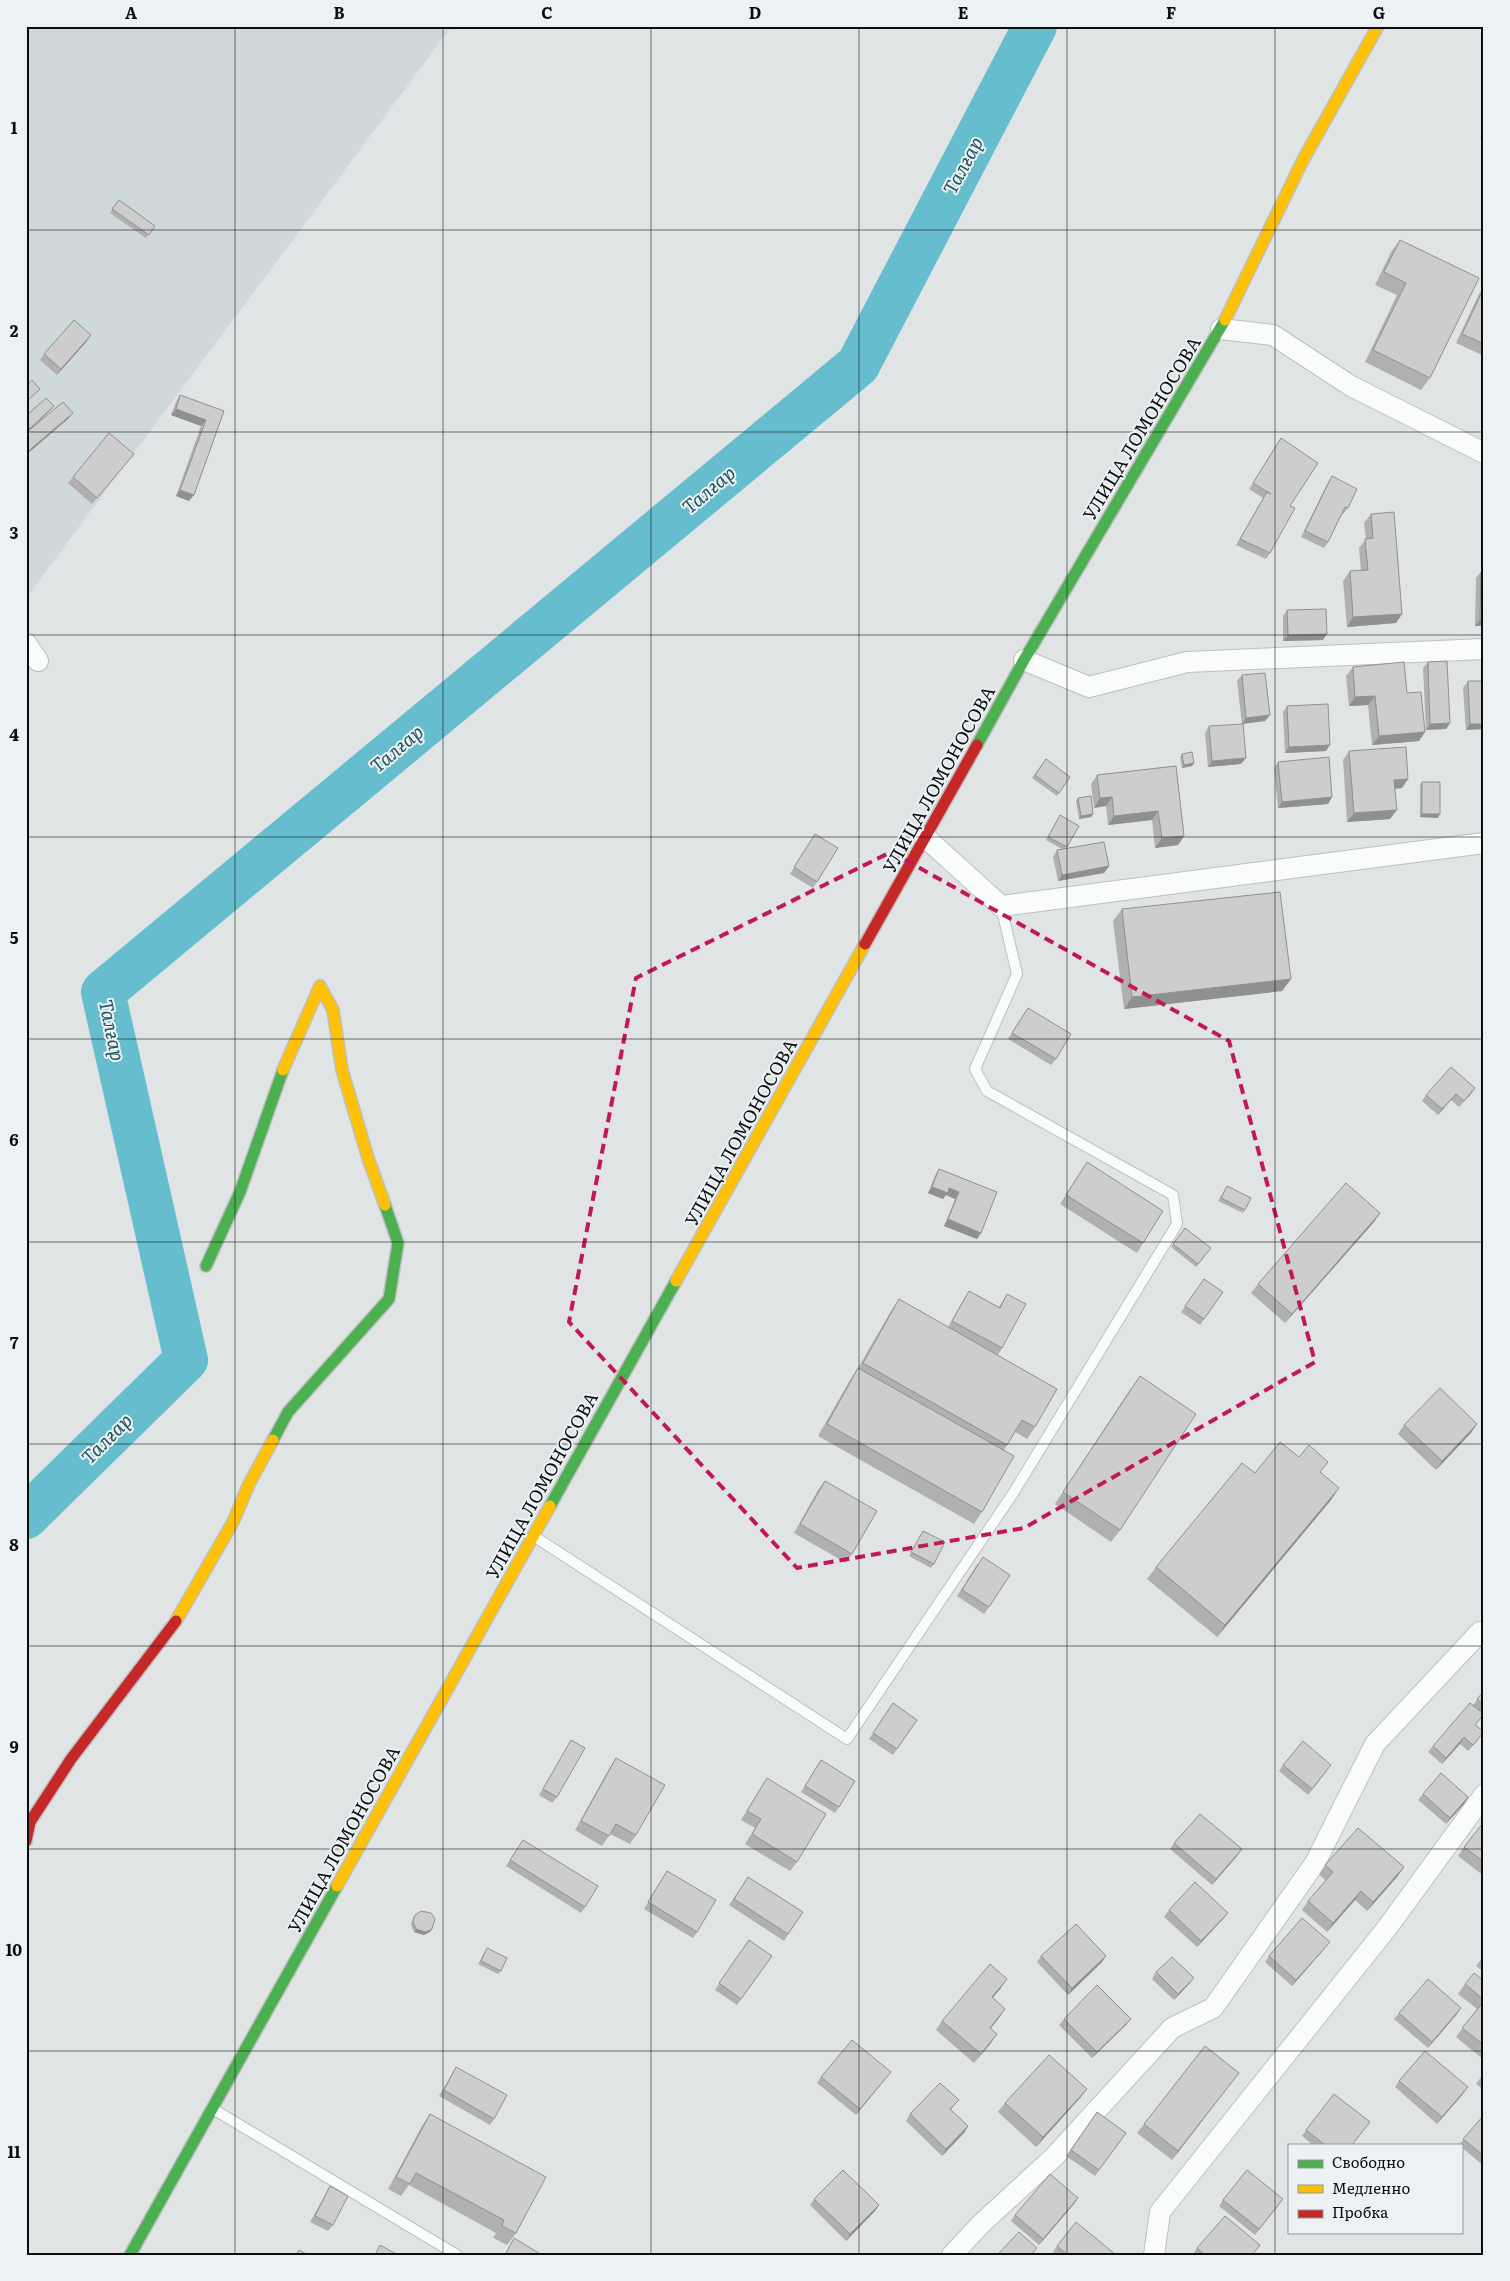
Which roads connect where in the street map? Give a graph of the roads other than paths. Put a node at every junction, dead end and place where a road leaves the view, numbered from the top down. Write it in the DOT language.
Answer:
graph roads {
  1 [pos="1378,26"];
  2 [pos="1221,329"];
  3 [pos="1484,453"];
  4 [pos="26,643"];
  5 [pos="1484,649"];
  6 [pos="1024,660"];
  7 [pos="38,661"];
  8 [pos="925,838"];
  9 [pos="1484,844"];
  10 [pos="1001,906"];
  11 [pos="206,1266"];
  12 [pos="533,1536"];
  13 [pos="1484,1632"];
  14 [pos="1484,1795"];
  15 [pos="26,1841"];
  16 [pos="212,2109"];
  17 [pos="130,2255"];
  18 [pos="457,2255"];
  19 [pos="952,2255"];
  20 [pos="1154,2255"];
  1 -- 2 [label="main road, УЛИЦА ЛОМОНОСОВА"];
  2 -- 3 [label="street"];
  2 -- 6 [label="main road, УЛИЦА ЛОМОНОСОВА"];
  4 -- 7 [label="street"];
  5 -- 6 [label="street"];
  6 -- 8 [label="main road, УЛИЦА ЛОМОНОСОВА"];
  8 -- 10 [label="street"];
  8 -- 12 [label="main road, УЛИЦА ЛОМОНОСОВА"];
  9 -- 10 [label="street"];
  10 -- 12 [label="lane"];
  11 -- 15 [label="main road"];
  12 -- 16 [label="main road, УЛИЦА ЛОМОНОСОВА"];
  13 -- 19 [label="street"];
  14 -- 20 [label="street"];
  16 -- 17 [label="main road, УЛИЦА ЛОМОНОСОВА"];
  16 -- 18 [label="lane"];
}
